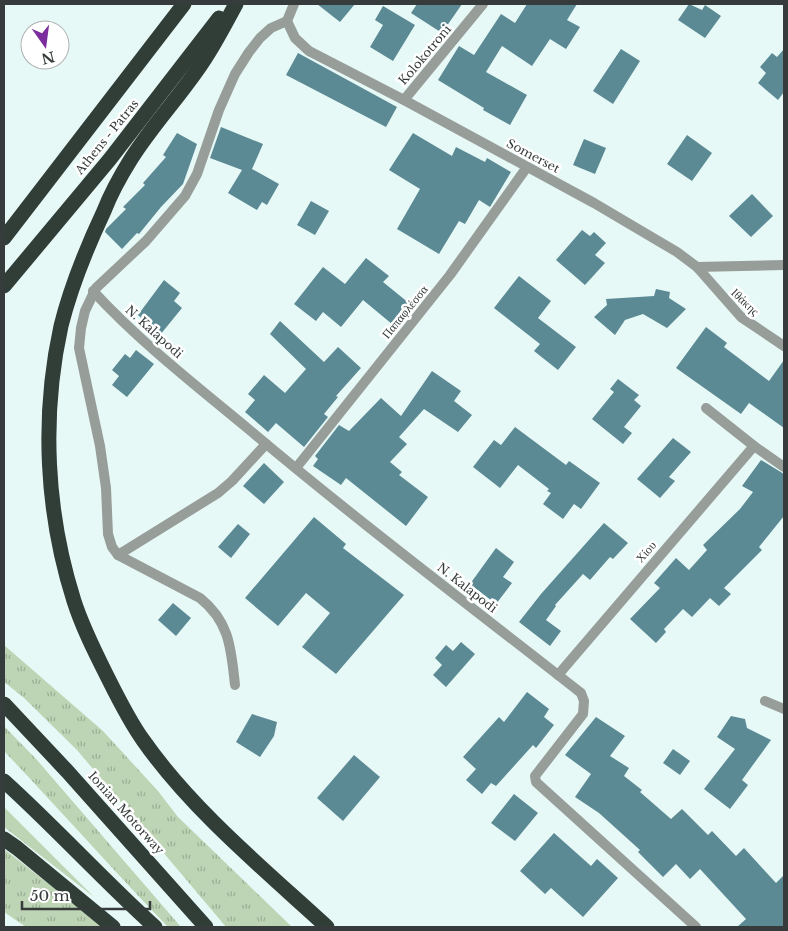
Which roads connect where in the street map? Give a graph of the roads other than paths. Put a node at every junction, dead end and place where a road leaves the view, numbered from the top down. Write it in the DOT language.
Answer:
graph roads {
  1 [pos="184,4"];
  2 [pos="230,4"];
  3 [pos="236,4"];
  4 [pos="294,4"];
  5 [pos="483,4"];
  6 [pos="287,21"];
  7 [pos="404,100"];
  8 [pos="527,167"];
  9 [pos="4,238"];
  10 [pos="784,265"];
  11 [pos="697,267"];
  12 [pos="4,286"];
  13 [pos="94,291"];
  14 [pos="784,346"];
  15 [pos="706,408"];
  16 [pos="266,444"];
  17 [pos="754,446"];
  18 [pos="784,467"];
  19 [pos="296,468"];
  20 [pos="118,555"];
  21 [pos="558,675"];
  22 [pos="235,685"];
  23 [pos="765,701"];
  24 [pos="4,704"];
  25 [pos="784,709"];
  26 [pos="4,710"];
  27 [pos="22,722"];
  28 [pos="4,780"];
  29 [pos="4,839"];
  30 [pos="113,927"];
  31 [pos="156,927"];
  32 [pos="206,927"];
  33 [pos="327,927"];
  34 [pos="696,927"];
  1 -- 9 [label="highway, Athens - Patras"];
  2 -- 12 [label="highway, Athens - Patras"];
  3 -- 33 [label="highway"];
  4 -- 6 [label="street"];
  5 -- 7 [label="street, Kolokotroni"];
  6 -- 7 [label="street, Somerset"];
  6 -- 13 [label="street"];
  7 -- 8 [label="street, Somerset"];
  8 -- 11 [label="street, Somerset"];
  8 -- 19 [label="street, Παπαφλέσσα"];
  10 -- 11 [label="street"];
  11 -- 14 [label="street, Ιθάκης"];
  13 -- 16 [label="street, N. Kalapodi"];
  13 -- 20 [label="street"];
  15 -- 17 [label="street"];
  16 -- 19 [label="street, N. Kalapodi"];
  16 -- 20 [label="street"];
  17 -- 18 [label="street"];
  17 -- 21 [label="street, Χίου"];
  19 -- 21 [label="street, N. Kalapodi"];
  20 -- 22 [label="street"];
  21 -- 34 [label="street, N. Kalapodi"];
  23 -- 25 [label="street"];
  24 -- 27 [label="highway"];
  26 -- 27 [label="highway"];
  27 -- 32 [label="highway, Ionian Motorway"];
  28 -- 31 [label="highway"];
  29 -- 30 [label="highway"];
}
